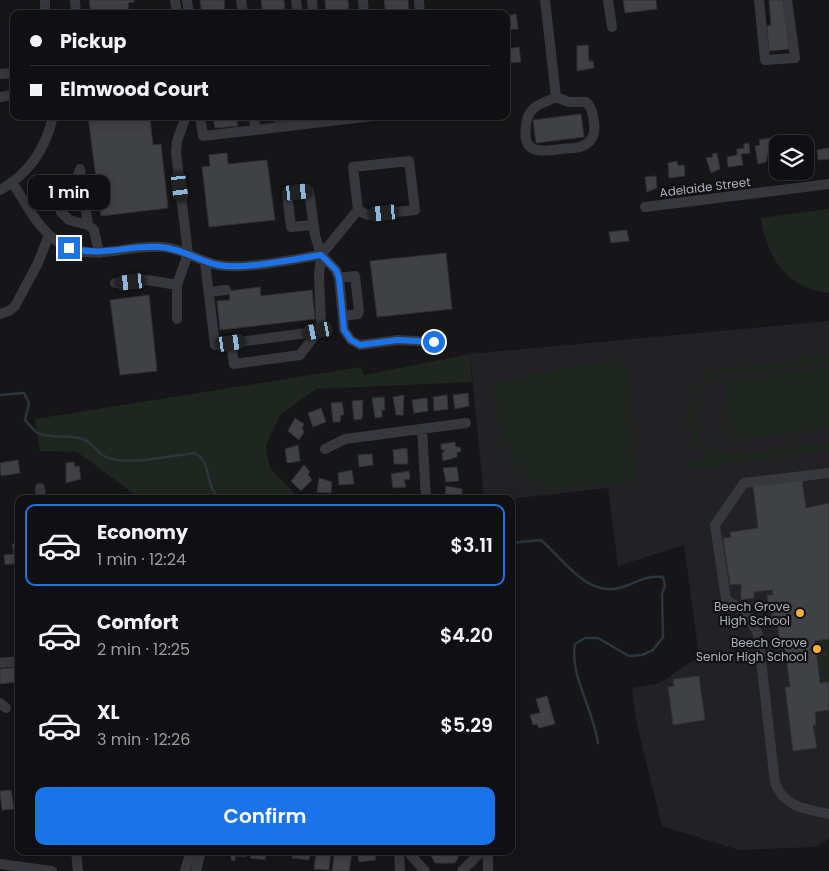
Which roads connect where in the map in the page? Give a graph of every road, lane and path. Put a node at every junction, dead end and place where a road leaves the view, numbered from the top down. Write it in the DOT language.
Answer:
graph roads {
  1 [pos="545,0"];
  2 [pos="608,0"];
  3 [pos="759,0"];
  4 [pos="786,0"];
  5 [pos="612,27"];
  6 [pos="556,97"];
  7 [pos="52,120"];
  8 [pos="185,120"];
  9 [pos="200,120"];
  10 [pos="254,120"];
  11 [pos="310,120"];
  12 [pos="255,130"];
  13 [pos="12,182"];
  14 [pos="829,184"];
  15 [pos="0,190"];
  16 [pos="644,207"];
  17 [pos="358,210"];
  18 [pos="88,225"];
  19 [pos="313,225"];
  20 [pos="49,235"];
  21 [pos="98,253"];
  22 [pos="188,254"];
  23 [pos="321,255"];
  24 [pos="205,262"];
  25 [pos="339,278"];
  26 [pos="115,283"];
  27 [pos="177,285"];
  28 [pos="226,290"];
  29 [pos="209,292"];
  30 [pos="0,314"];
  31 [pos="343,316"];
  32 [pos="176,319"];
  33 [pos="318,331"];
  34 [pos="434,342"];
  35 [pos="231,343"];
  36 [pos="466,424"];
  37 [pos="422,429"];
  38 [pos="325,449"];
  39 [pos="829,472"];
  40 [pos="426,495"];
  41 [pos="829,654"];
  42 [pos="816,656"];
  43 [pos="15,662"];
  44 [pos="0,664"];
  45 [pos="829,814"];
  46 [pos="76,855"];
  47 [pos="190,855"];
  48 [pos="200,855"];
  49 [pos="400,855"];
  50 [pos="411,855"];
  51 [pos="478,855"];
  52 [pos="488,855"];
  53 [pos="0,864"];
  54 [pos="52,871"];
  55 [pos="78,871"];
  56 [pos="185,871"];
  57 [pos="196,871"];
  58 [pos="400,871"];
  59 [pos="425,871"];
  60 [pos="462,871"];
  61 [pos="488,871"];
  1 -- 6 [label="street"];
  2 -- 5 [label="street"];
  3 -- 4 [label="street"];
  6 -- 6 [label="street"];
  7 -- 13 [label="street"];
  8 -- 22 [label="street"];
  9 -- 12 [label="street"];
  10 -- 12 [label="street"];
  11 -- 12 [label="street"];
  13 -- 15 [label="street"];
  13 -- 20 [label="street"];
  14 -- 16 [label="street, Adelaide Street"];
  17 -- 17 [label="street"];
  17 -- 23 [label="street"];
  18 -- 18 [label="street"];
  18 -- 21 [label="street"];
  19 -- 23 [label="street"];
  20 -- 21 [label="street"];
  20 -- 30 [label="street"];
  21 -- 22 [label="street"];
  22 -- 24 [label="street"];
  22 -- 27 [label="street"];
  23 -- 24 [label="street"];
  23 -- 25 [label="street"];
  23 -- 33 [label="street"];
  24 -- 29 [label="street"];
  25 -- 31 [label="street"];
  25 -- 31 [label="street"];
  26 -- 27 [label="street"];
  27 -- 32 [label="street"];
  28 -- 29 [label="street"];
  29 -- 35 [label="street"];
  31 -- 34 [label="street"];
  33 -- 35 [label="street"];
  33 -- 35 [label="street"];
  36 -- 37 [label="street"];
  37 -- 38 [label="street"];
  37 -- 40 [label="street"];
  39 -- 45 [label="street"];
  41 -- 42 [label="path"];
  43 -- 44 [label="street"];
  46 -- 55 [label="street"];
  47 -- 56 [label="street"];
  48 -- 57 [label="street"];
  49 -- 58 [label="street"];
  50 -- 59 [label="street"];
  51 -- 60 [label="street"];
  52 -- 61 [label="street"];
  53 -- 54 [label="street"];
}
